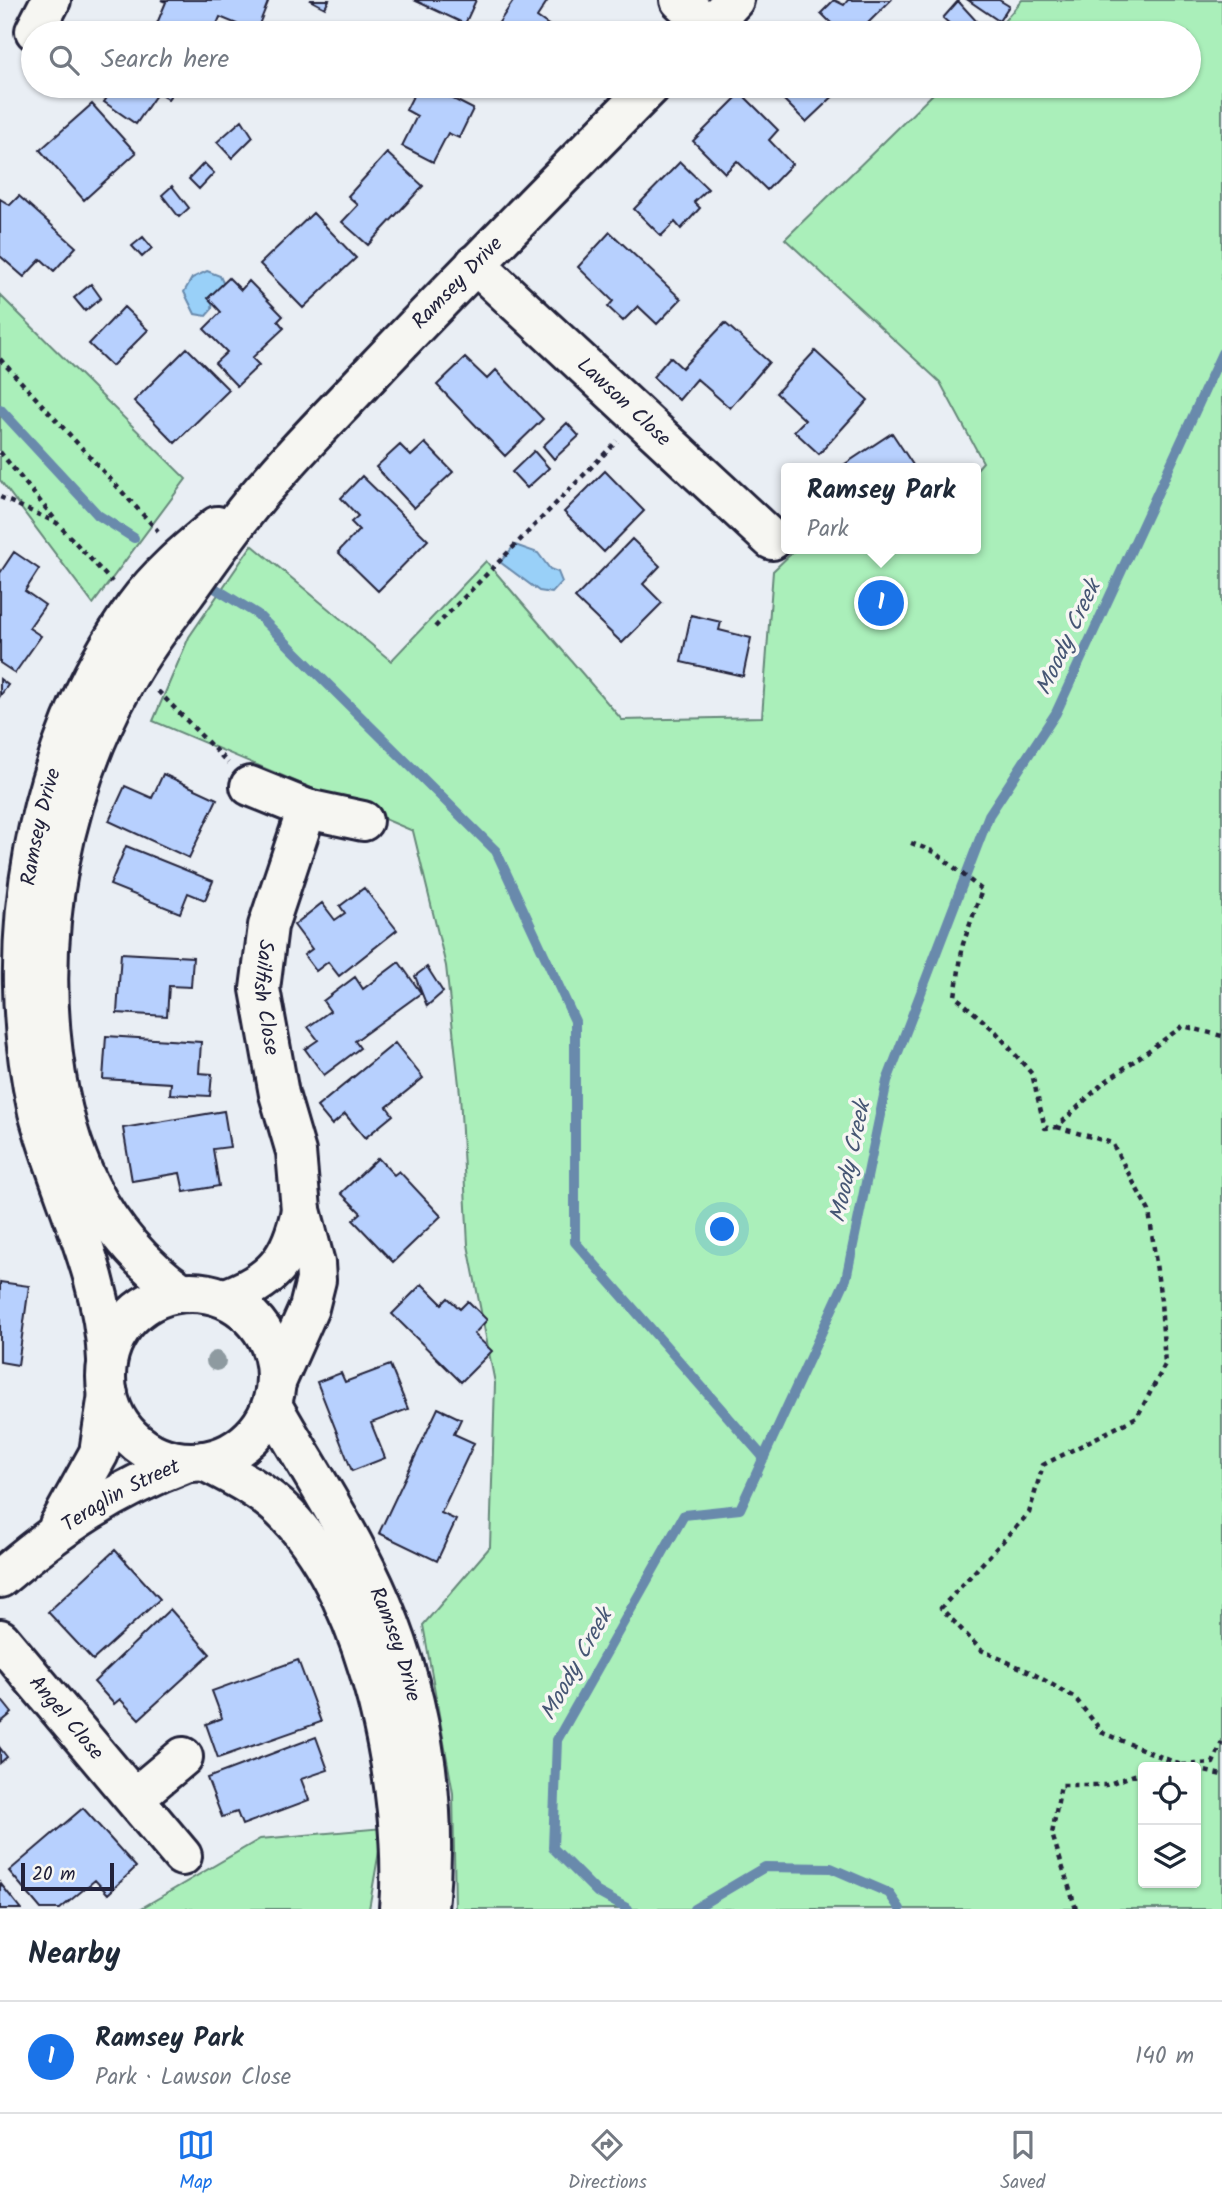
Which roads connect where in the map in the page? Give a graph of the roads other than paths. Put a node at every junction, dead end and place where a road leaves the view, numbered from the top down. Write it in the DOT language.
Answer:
graph roads {
  1 [pos="680,0"];
  2 [pos="715,20"];
  3 [pos="639,98"];
  4 [pos="475,264"];
  5 [pos="267,484"];
  6 [pos="772,540"];
  7 [pos="250,786"];
  8 [pos="307,809"];
  9 [pos="363,821"];
  10 [pos="301,1210"];
  11 [pos="181,1292"];
  12 [pos="226,1298"];
  13 [pos="108,1377"];
  14 [pos="274,1393"];
  15 [pos="196,1461"];
  16 [pos="54,1533"];
  17 [pos="0,1578"];
  18 [pos="0,1639"];
  19 [pos="183,1757"];
  20 [pos="134,1798"];
  21 [pos="182,1856"];
  22 [pos="399,1909"];
  23 [pos="428,1909"];
  1 -- 2 [label="main road"];
  3 -- 4 [label="main road, Ramsey Drive"];
  4 -- 5 [label="main road, Ramsey Drive"];
  4 -- 6 [label="main road, Lawson Close"];
  5 -- 11 [label="main road, Ramsey Drive"];
  5 -- 13 [label="main road, Ramsey Drive"];
  7 -- 8 [label="main road"];
  8 -- 9 [label="main road"];
  8 -- 10 [label="main road, Sailfish Close"];
  10 -- 12 [label="main road, Sailfish Close"];
  10 -- 14 [label="main road, Sailfish Close"];
  11 -- 12 [label="main road"];
  11 -- 13 [label="main road"];
  12 -- 14 [label="main road"];
  13 -- 15 [label="main road"];
  13 -- 16 [label="main road, Teraglin Street"];
  14 -- 15 [label="main road"];
  14 -- 23 [label="main road, Ramsey Drive"];
  15 -- 16 [label="main road, Teraglin Street"];
  15 -- 22 [label="main road, Ramsey Drive"];
  16 -- 17 [label="main road, Teraglin Street"];
  18 -- 20 [label="main road, Angel Close"];
  19 -- 20 [label="main road"];
  20 -- 21 [label="main road, Angel Close"];
}
